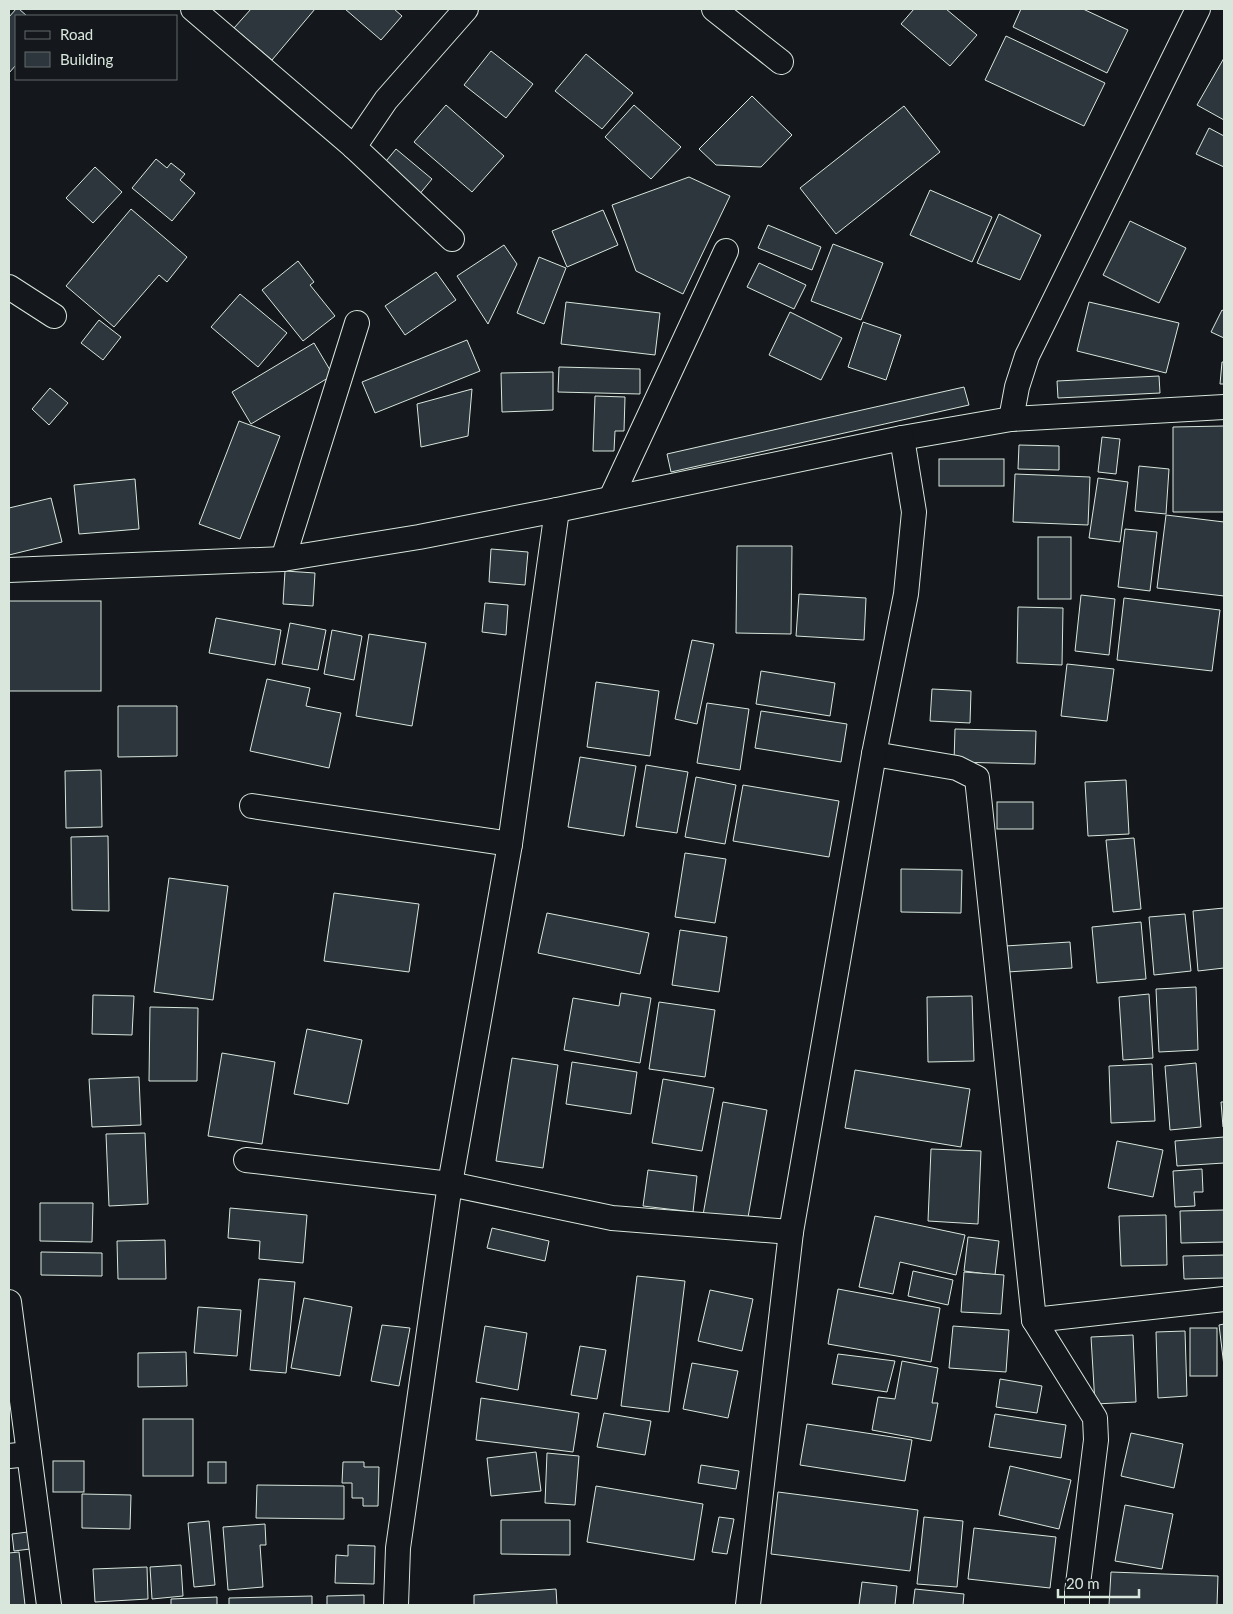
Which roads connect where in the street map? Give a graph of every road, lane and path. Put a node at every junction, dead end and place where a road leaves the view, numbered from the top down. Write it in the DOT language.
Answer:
graph roads {
  1 [pos="193,9"];
  2 [pos="466,9"];
  3 [pos="714,9"];
  4 [pos="1198,9"];
  5 [pos="781,62"];
  6 [pos="354,147"];
  7 [pos="452,238"];
  8 [pos="726,251"];
  9 [pos="9,287"];
  10 [pos="54,316"];
  11 [pos="357,323"];
  12 [pos="1224,407"];
  13 [pos="1011,419"];
  14 [pos="902,438"];
  15 [pos="611,498"];
  16 [pos="557,510"];
  17 [pos="283,559"];
  18 [pos="9,570"];
  19 [pos="874,754"];
  20 [pos="252,806"];
  21 [pos="510,844"];
  22 [pos="246,1160"];
  23 [pos="450,1184"];
  24 [pos="791,1232"];
  25 [pos="1224,1299"];
  26 [pos="9,1302"];
  27 [pos="1034,1320"];
  28 [pos="19,1455"];
  29 [pos="50,1605"];
  30 [pos="396,1605"];
  31 [pos="748,1605"];
  32 [pos="1077,1605"];
  1 -- 6 [label="street"];
  2 -- 6 [label="street"];
  3 -- 5 [label="street"];
  4 -- 13 [label="street"];
  6 -- 7 [label="street"];
  8 -- 15 [label="street"];
  9 -- 10 [label="street"];
  11 -- 17 [label="street"];
  12 -- 13 [label="street"];
  13 -- 14 [label="street"];
  14 -- 15 [label="street"];
  14 -- 19 [label="street"];
  15 -- 16 [label="street"];
  16 -- 17 [label="street"];
  16 -- 21 [label="street"];
  17 -- 18 [label="street"];
  19 -- 24 [label="street"];
  19 -- 27 [label="street"];
  20 -- 21 [label="street"];
  21 -- 23 [label="street"];
  22 -- 23 [label="street"];
  23 -- 24 [label="street"];
  23 -- 30 [label="street"];
  24 -- 31 [label="street"];
  25 -- 27 [label="street"];
  26 -- 28 [label="street"];
  27 -- 32 [label="street"];
  28 -- 29 [label="street"];
}
